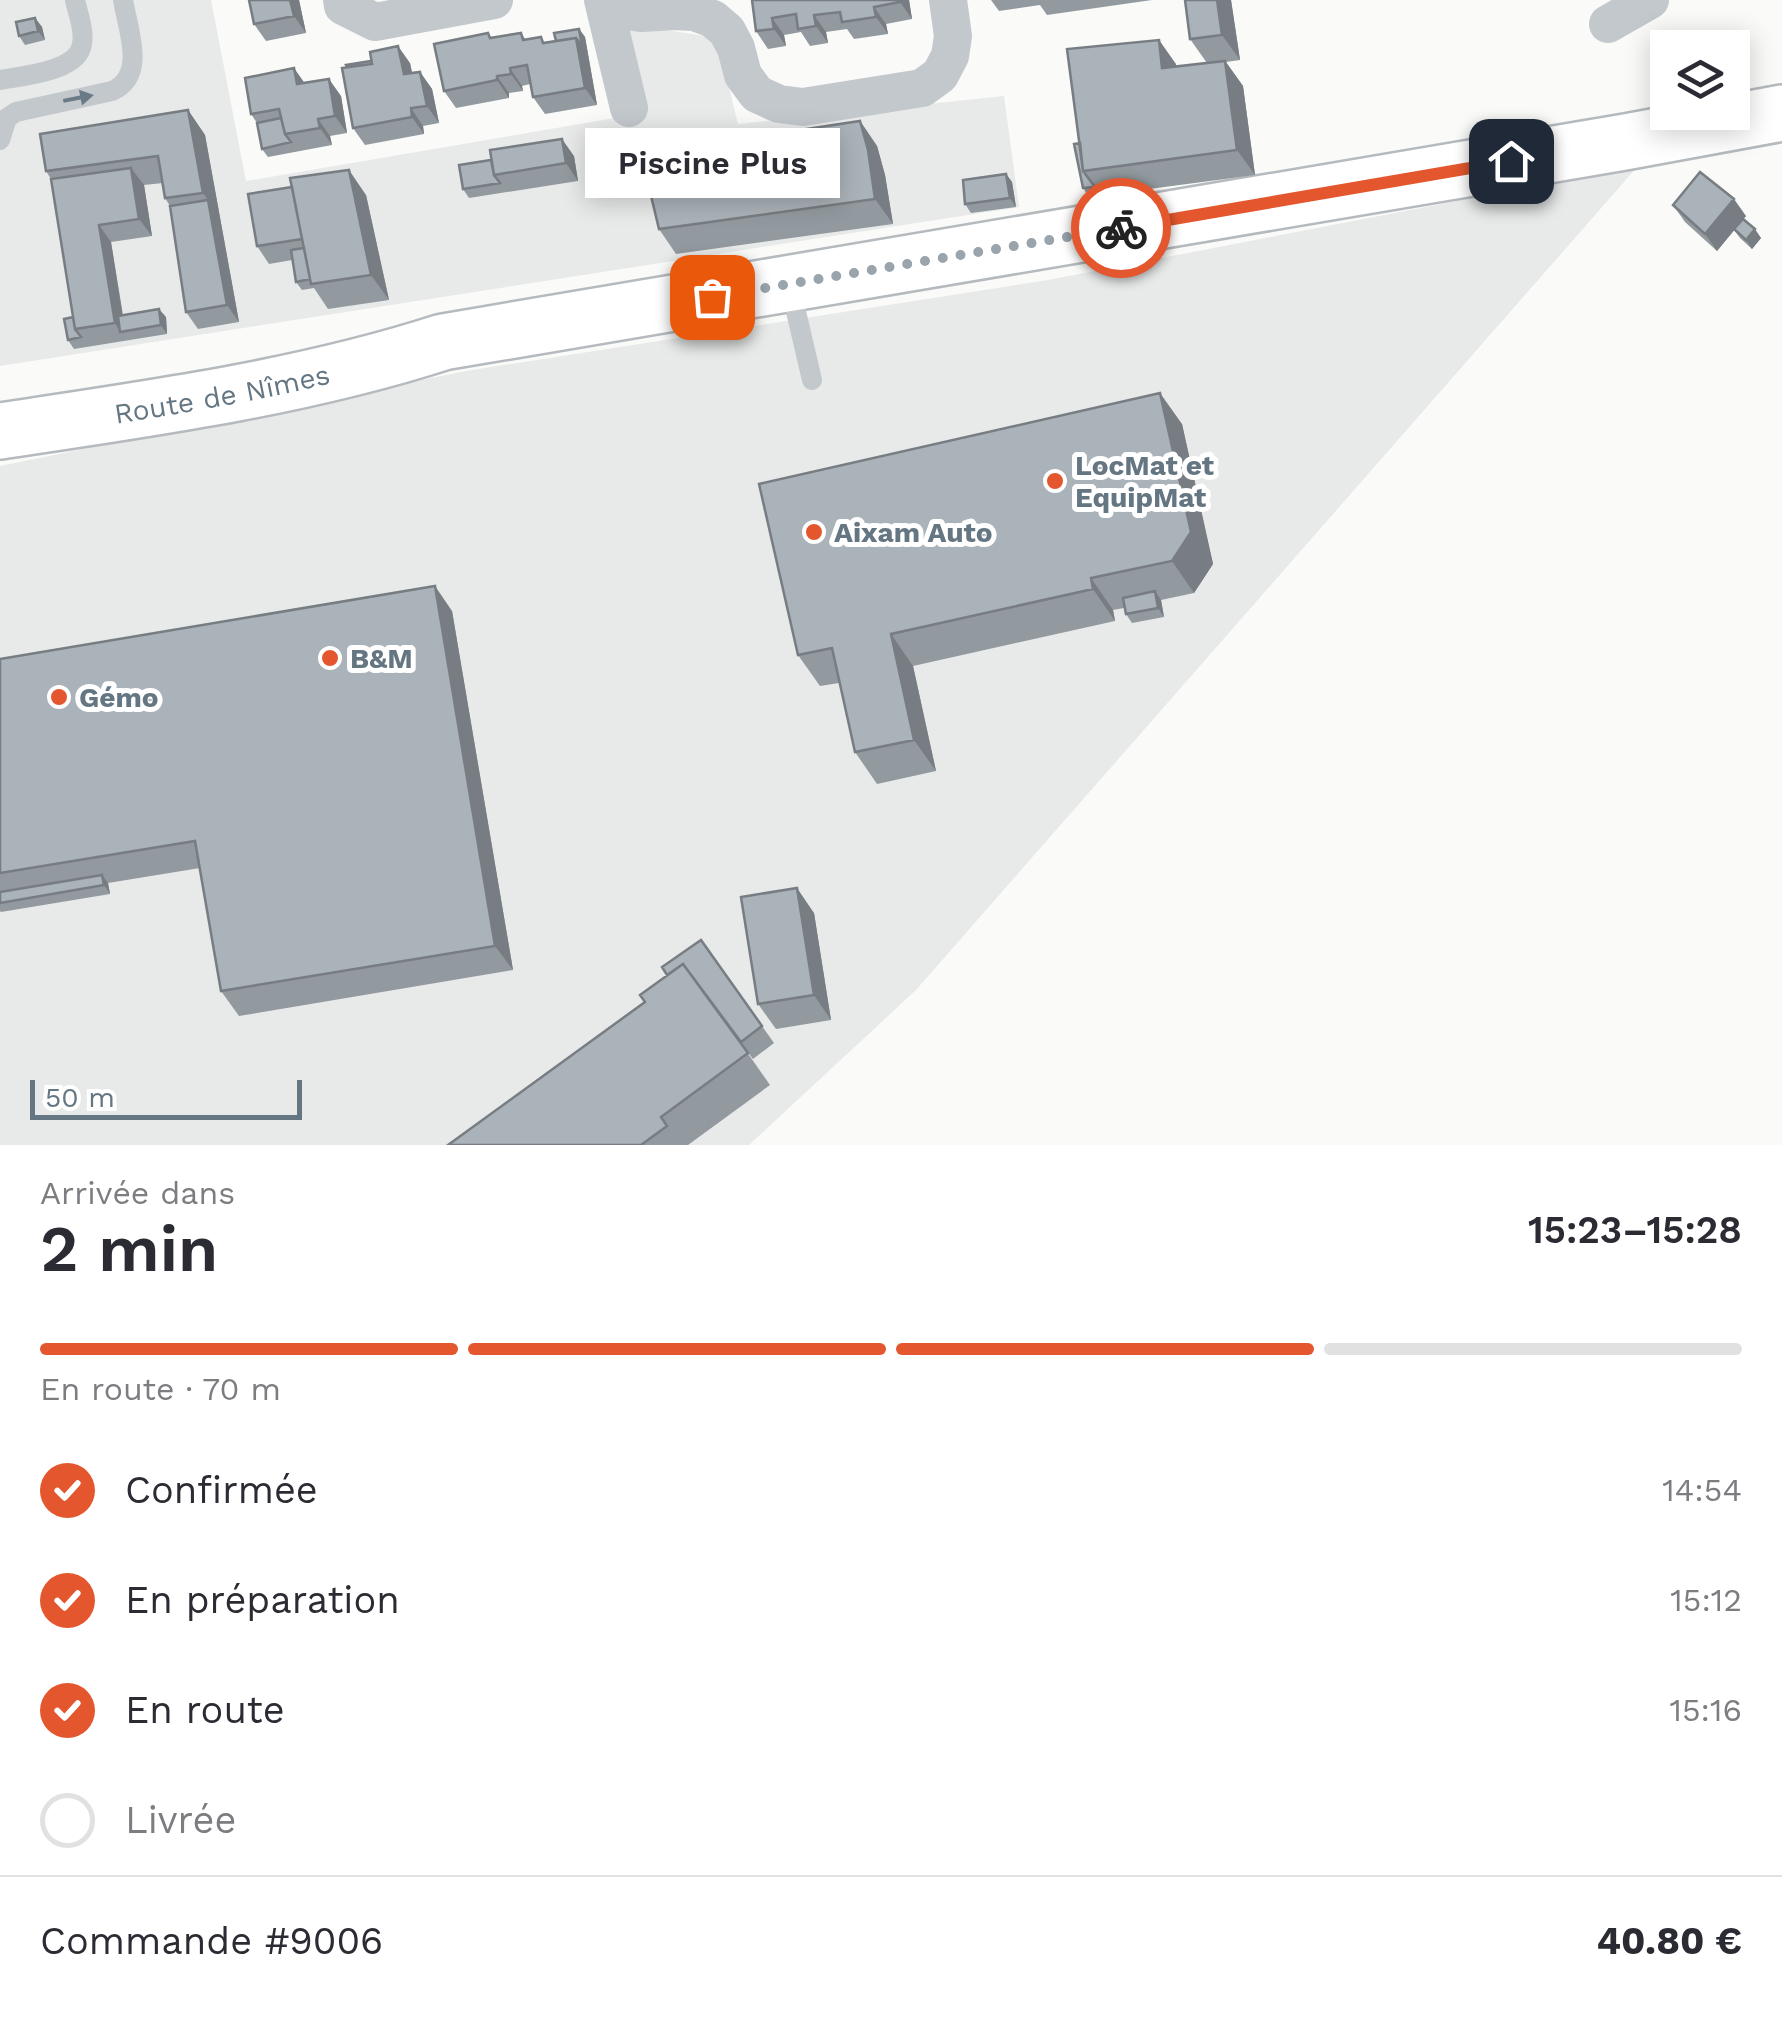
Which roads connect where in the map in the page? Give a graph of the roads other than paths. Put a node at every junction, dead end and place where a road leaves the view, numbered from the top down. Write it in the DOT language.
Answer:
graph roads {
  1 [pos="74,0"];
  2 [pos="123,0"];
  3 [pos="342,0"];
  4 [pos="494,0"];
  5 [pos="948,0"];
  6 [pos="1650,0"];
  7 [pos="604,4"];
  8 [pos="1608,24"];
  9 [pos="0,80"];
  10 [pos="629,108"];
  11 [pos="1782,112"];
  12 [pos="0,140"];
  13 [pos="790,284"];
  14 [pos="443,342"];
  15 [pos="812,380"];
  16 [pos="0,398"];
  17 [pos="0,431"];
  1 -- 9 [label="lane"];
  12 -- 2 [label="lane, one-way"];
  3 -- 4 [label="street"];
  5 -- 7 [label="street"];
  6 -- 8 [label="street"];
  7 -- 10 [label="street"];
  11 -- 13 [label="main road, Route de Nîmes"];
  13 -- 14 [label="main road, Route de Nîmes"];
  13 -- 15 [label="lane"];
  14 -- 16 [label="main road, Route de Nîmes"];
  14 -- 17 [label="main road, Route de Nîmes"];
}
